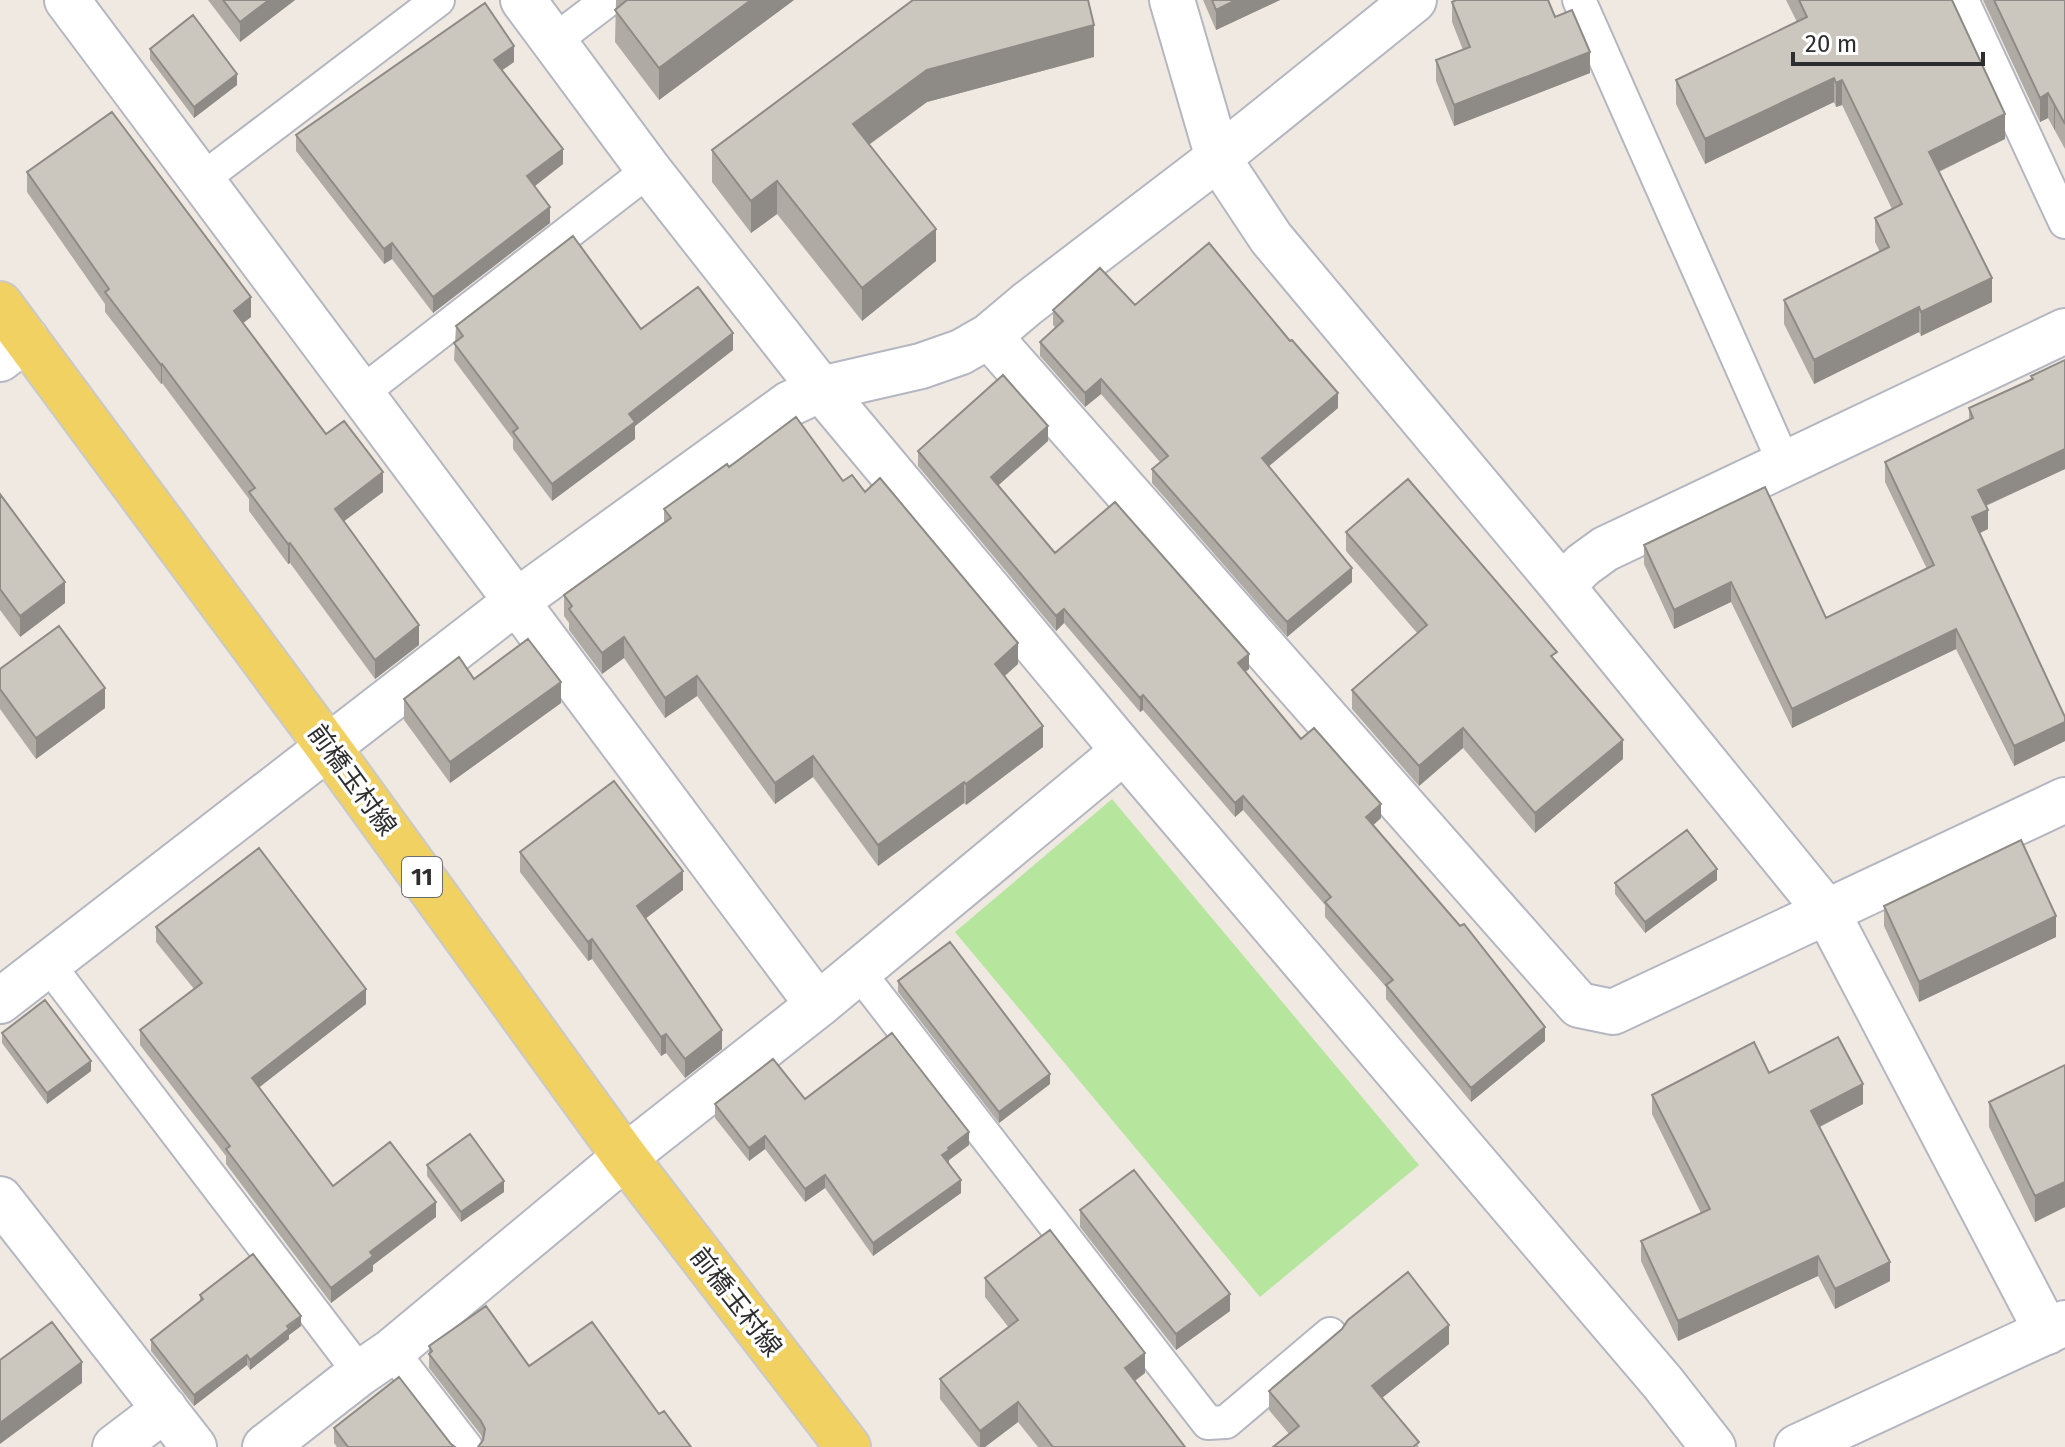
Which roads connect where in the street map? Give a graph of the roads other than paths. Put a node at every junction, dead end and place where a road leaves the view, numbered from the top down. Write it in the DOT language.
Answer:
graph roads {
  1 [pos="67,0"];
  2 [pos="438,0"];
  3 [pos="523,0"];
  4 [pos="608,0"];
  5 [pos="1172,0"];
  6 [pos="1414,0"];
  7 [pos="1579,0"];
  8 [pos="1962,0"];
  9 [pos="554,41"];
  10 [pos="1218,158"];
  11 [pos="649,170"];
  12 [pos="201,180"];
  13 [pos="2065,222"];
  14 [pos="0,304"];
  15 [pos="2065,331"];
  16 [pos="989,336"];
  17 [pos="13,349"];
  18 [pos="821,389"];
  19 [pos="360,394"];
  20 [pos="1784,463"];
  21 [pos="1562,586"];
  22 [pos="517,601"];
  23 [pos="328,747"];
  24 [pos="1124,751"];
  25 [pos="2065,800"];
  26 [pos="1827,912"];
  27 [pos="48,964"];
  28 [pos="858,971"];
  29 [pos="0,1001"];
  30 [pos="818,1005"];
  31 [pos="625,1157"];
  32 [pos="0,1199"];
  33 [pos="2056,1328"];
  34 [pos="1330,1334"];
  35 [pos="376,1362"];
  36 [pos="165,1409"];
  37 [pos="115,1447"];
  38 [pos="194,1447"];
  39 [pos="265,1447"];
  40 [pos="466,1447"];
  41 [pos="848,1447"];
  42 [pos="1713,1447"];
  43 [pos="1797,1447"];
  1 -- 12 [label="street"];
  2 -- 12 [label="lane"];
  3 -- 9 [label="street"];
  4 -- 9 [label="lane"];
  5 -- 10 [label="street"];
  6 -- 10 [label="street"];
  7 -- 20 [label="lane"];
  8 -- 13 [label="lane"];
  9 -- 11 [label="street"];
  10 -- 16 [label="street"];
  10 -- 21 [label="street"];
  11 -- 18 [label="street"];
  11 -- 19 [label="lane"];
  12 -- 19 [label="street"];
  14 -- 17 [label="main road, 前橋玉村線 / 11"];
  15 -- 20 [label="street"];
  16 -- 18 [label="street"];
  16 -- 26 [label="street"];
  17 -- 23 [label="main road, 前橋玉村線 / 11"];
  18 -- 22 [label="street"];
  18 -- 24 [label="street"];
  19 -- 22 [label="street"];
  20 -- 21 [label="street"];
  21 -- 26 [label="street"];
  22 -- 23 [label="street"];
  22 -- 30 [label="street"];
  23 -- 27 [label="street"];
  23 -- 31 [label="main road, 前橋玉村線 / 11"];
  24 -- 28 [label="street"];
  24 -- 42 [label="street"];
  25 -- 26 [label="street"];
  26 -- 33 [label="street"];
  27 -- 29 [label="street"];
  27 -- 35 [label="lane"];
  28 -- 30 [label="street"];
  28 -- 34 [label="lane"];
  30 -- 31 [label="street"];
  31 -- 35 [label="street"];
  31 -- 41 [label="main road, 前橋玉村線 / 11"];
  32 -- 36 [label="street"];
  33 -- 43 [label="street"];
  35 -- 39 [label="street"];
  35 -- 40 [label="lane"];
  36 -- 37 [label="street"];
  36 -- 38 [label="street"];
}
